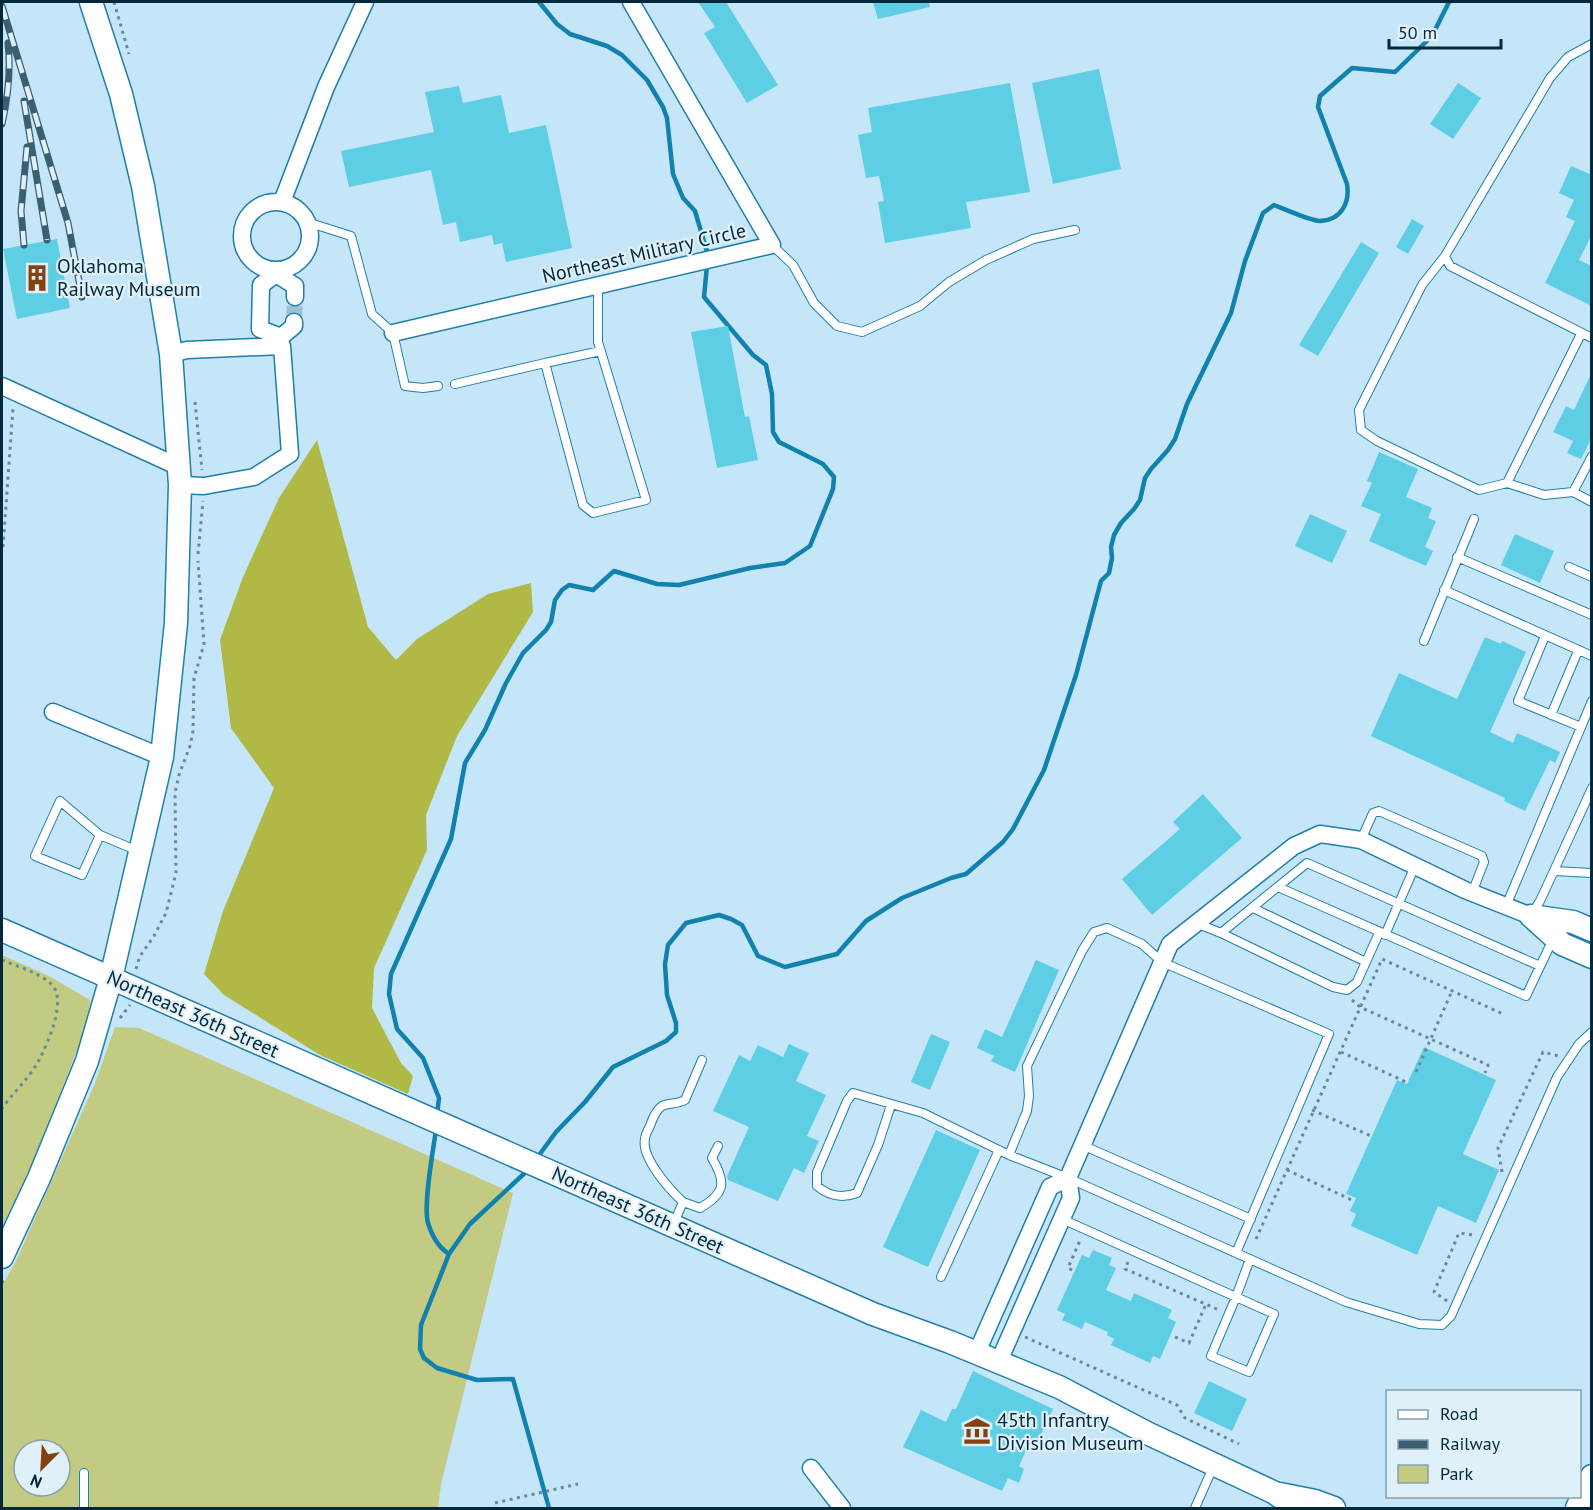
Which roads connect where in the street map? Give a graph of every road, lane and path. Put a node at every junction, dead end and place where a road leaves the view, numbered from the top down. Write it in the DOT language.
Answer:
graph roads {
  1 [pos="91,2"];
  2 [pos="365,2"];
  3 [pos="631,2"];
  4 [pos="1592,44"];
  5 [pos="282,202"];
  6 [pos="307,222"];
  7 [pos="1075,230"];
  8 [pos="772,245"];
  9 [pos="1445,256"];
  10 [pos="276,272"];
  11 [pos="598,285"];
  12 [pos="295,297"];
  13 [pos="294,322"];
  14 [pos="393,333"];
  15 [pos="1581,334"];
  16 [pos="1592,338"];
  17 [pos="281,341"];
  18 [pos="601,351"];
  19 [pos="171,354"];
  20 [pos="545,363"];
  21 [pos="455,384"];
  22 [pos="438,386"];
  23 [pos="8,389"];
  24 [pos="1592,456"];
  25 [pos="179,476"];
  26 [pos="1507,483"];
  27 [pos="1573,492"];
  28 [pos="1592,502"];
  29 [pos="1474,519"];
  30 [pos="3,547"];
  31 [pos="1457,557"];
  32 [pos="1569,567"];
  33 [pos="1592,577"];
  34 [pos="1444,590"];
  35 [pos="1592,615"];
  36 [pos="1545,636"];
  37 [pos="1424,641"];
  38 [pos="1578,651"];
  39 [pos="1592,656"];
  40 [pos="1592,701"];
  41 [pos="52,712"];
  42 [pos="1551,715"];
  43 [pos="1581,727"];
  44 [pos="162,757"];
  45 [pos="1592,788"];
  46 [pos="100,835"];
  47 [pos="1361,840"];
  48 [pos="141,852"];
  49 [pos="1415,866"];
  50 [pos="1554,871"];
  51 [pos="1592,873"];
  52 [pos="1278,887"];
  53 [pos="1472,893"];
  54 [pos="1398,905"];
  55 [pos="1506,906"];
  56 [pos="1253,908"];
  57 [pos="1531,916"];
  58 [pos="1196,923"];
  59 [pos="2,930"];
  60 [pos="1592,930"];
  61 [pos="1221,933"];
  62 [pos="1382,934"];
  63 [pos="1554,936"];
  64 [pos="1592,957"];
  65 [pos="2,960"];
  66 [pos="1162,962"];
  67 [pos="1366,962"];
  68 [pos="1540,966"];
  69 [pos="111,978"];
  70 [pos="1346,989"];
  71 [pos="1452,991"];
  72 [pos="1360,1007"];
  73 [pos="1503,1014"];
  74 [pos="1592,1032"];
  75 [pos="1430,1039"];
  76 [pos="1341,1052"];
  77 [pos="1569,1059"];
  78 [pos="702,1060"];
  79 [pos="1416,1072"];
  80 [pos="1485,1073"];
  81 [pos="1406,1082"];
  82 [pos="1299,1104"];
  83 [pos="891,1105"];
  84 [pos="2,1108"];
  85 [pos="1314,1110"];
  86 [pos="1371,1136"];
  87 [pos="1082,1145"];
  88 [pos="718,1146"];
  89 [pos="999,1150"];
  90 [pos="1009,1155"];
  91 [pos="1287,1170"];
  92 [pos="1502,1172"];
  93 [pos="1068,1178"];
  94 [pos="1352,1200"];
  95 [pos="683,1202"];
  96 [pos="1062,1219"];
  97 [pos="1251,1219"];
  98 [pos="673,1226"];
  99 [pos="1477,1226"];
  100 [pos="1256,1239"];
  101 [pos="1091,1241"];
  102 [pos="1236,1253"];
  103 [pos="2,1257"];
  104 [pos="1130,1258"];
  105 [pos="1250,1259"];
  106 [pos="1071,1270"];
  107 [pos="941,1277"];
  108 [pos="1236,1298"];
  109 [pos="1447,1301"];
  110 [pos="1206,1304"];
  111 [pos="1229,1314"];
  112 [pos="1012,1331"];
  113 [pos="1176,1337"];
  114 [pos="977,1352"];
  115 [pos="999,1361"];
  116 [pos="1239,1444"];
  117 [pos="1214,1465"];
  118 [pos="811,1468"];
  119 [pos="84,1473"];
  120 [pos="1590,1480"];
  121 [pos="578,1484"];
  122 [pos="1273,1492"];
  123 [pos="495,1503"];
  124 [pos="84,1509"];
  125 [pos="842,1509"];
  126 [pos="1195,1509"];
  127 [pos="1297,1509"];
  128 [pos="1334,1509"];
  129 [pos="1577,1509"];
  1 -- 19 [label="main road"];
  2 -- 5 [label="street"];
  3 -- 8 [label="street, Northeast Military Circle"];
  4 -- 9 [label="lane"];
  5 -- 6 [label="street"];
  5 -- 10 [label="street"];
  6 -- 10 [label="street"];
  6 -- 14 [label="lane"];
  7 -- 8 [label="lane"];
  8 -- 11 [label="street, Northeast Military Circle"];
  9 -- 15 [label="lane"];
  9 -- 26 [label="lane"];
  10 -- 12 [label="street"];
  10 -- 17 [label="street"];
  11 -- 14 [label="street, Northeast Military Circle"];
  11 -- 18 [label="lane"];
  13 -- 17 [label="street"];
  14 -- 22 [label="lane"];
  15 -- 16 [label="lane"];
  15 -- 26 [label="lane"];
  17 -- 19 [label="street"];
  17 -- 25 [label="street"];
  18 -- 20 [label="lane"];
  18 -- 20 [label="lane"];
  19 -- 25 [label="main road"];
  20 -- 21 [label="lane"];
  23 -- 25 [label="street"];
  23 -- 30 [label="path"];
  24 -- 27 [label="lane"];
  25 -- 44 [label="main road"];
  26 -- 27 [label="lane"];
  27 -- 28 [label="lane"];
  29 -- 31 [label="lane"];
  31 -- 34 [label="lane"];
  31 -- 35 [label="lane"];
  32 -- 33 [label="lane"];
  34 -- 36 [label="lane"];
  34 -- 37 [label="lane"];
  36 -- 38 [label="lane"];
  36 -- 42 [label="lane"];
  38 -- 39 [label="lane"];
  38 -- 42 [label="lane"];
  40 -- 43 [label="lane"];
  41 -- 44 [label="street"];
  42 -- 43 [label="lane"];
  43 -- 55 [label="lane"];
  44 -- 48 [label="main road"];
  45 -- 50 [label="lane"];
  46 -- 46 [label="lane"];
  46 -- 48 [label="lane"];
  47 -- 49 [label="street"];
  47 -- 53 [label="lane"];
  47 -- 58 [label="street"];
  48 -- 69 [label="main road"];
  49 -- 53 [label="street"];
  49 -- 54 [label="lane"];
  50 -- 51 [label="lane"];
  50 -- 57 [label="lane"];
  52 -- 54 [label="lane"];
  52 -- 56 [label="lane"];
  52 -- 62 [label="lane"];
  53 -- 55 [label="street"];
  54 -- 62 [label="lane"];
  54 -- 68 [label="lane"];
  55 -- 57 [label="street"];
  56 -- 61 [label="lane"];
  56 -- 67 [label="lane"];
  57 -- 60 [label="main road"];
  57 -- 63 [label="main road"];
  58 -- 61 [label="lane"];
  58 -- 66 [label="street"];
  59 -- 69 [label="main road, Northeast 36th Street"];
  61 -- 70 [label="lane"];
  62 -- 67 [label="lane"];
  62 -- 68 [label="lane"];
  63 -- 64 [label="main road"];
  63 -- 68 [label="lane"];
  65 -- 84 [label="path"];
  66 -- 82 [label="lane"];
  66 -- 87 [label="street"];
  66 -- 90 [label="lane"];
  67 -- 70 [label="lane"];
  69 -- 98 [label="main road, Northeast 36th Street"];
  69 -- 103 [label="main road"];
  70 -- 72 [label="path"];
  71 -- 72 [label="path"];
  71 -- 73 [label="path"];
  71 -- 75 [label="path"];
  72 -- 75 [label="path"];
  72 -- 76 [label="path"];
  74 -- 77 [label="lane"];
  75 -- 79 [label="path"];
  75 -- 80 [label="path"];
  76 -- 81 [label="path"];
  76 -- 85 [label="path"];
  77 -- 92 [label="path"];
  77 -- 105 [label="lane"];
  78 -- 95 [label="lane"];
  82 -- 85 [label="path"];
  82 -- 97 [label="lane"];
  83 -- 83 [label="lane"];
  83 -- 89 [label="lane"];
  85 -- 86 [label="path"];
  85 -- 91 [label="path"];
  87 -- 93 [label="street"];
  87 -- 97 [label="lane"];
  88 -- 95 [label="lane"];
  89 -- 90 [label="lane"];
  89 -- 107 [label="lane"];
  90 -- 93 [label="lane"];
  91 -- 94 [label="path"];
  91 -- 100 [label="path"];
  93 -- 96 [label="street"];
  93 -- 102 [label="lane"];
  93 -- 114 [label="street"];
  95 -- 98 [label="lane"];
  96 -- 108 [label="lane"];
  96 -- 112 [label="street"];
  97 -- 102 [label="lane"];
  98 -- 114 [label="main road, Northeast 36th Street"];
  99 -- 109 [label="path"];
  101 -- 106 [label="path"];
  102 -- 105 [label="lane"];
  104 -- 110 [label="path"];
  105 -- 108 [label="lane"];
  108 -- 111 [label="lane"];
  108 -- 111 [label="lane"];
  110 -- 111 [label="path"];
  110 -- 113 [label="path"];
  112 -- 115 [label="street"];
  112 -- 116 [label="path"];
  114 -- 115 [label="main road, Northeast 36th Street"];
  115 -- 117 [label="main road, Northeast 36th Street"];
  117 -- 122 [label="main road, Northeast 36th Street"];
  117 -- 126 [label="lane"];
  118 -- 125 [label="street"];
  119 -- 124 [label="lane"];
  120 -- 129 [label="main road"];
  121 -- 123 [label="path"];
  122 -- 127 [label="main road, Northeast 36th Street"];
  122 -- 128 [label="main road, Northeast 36th Street"];
}
